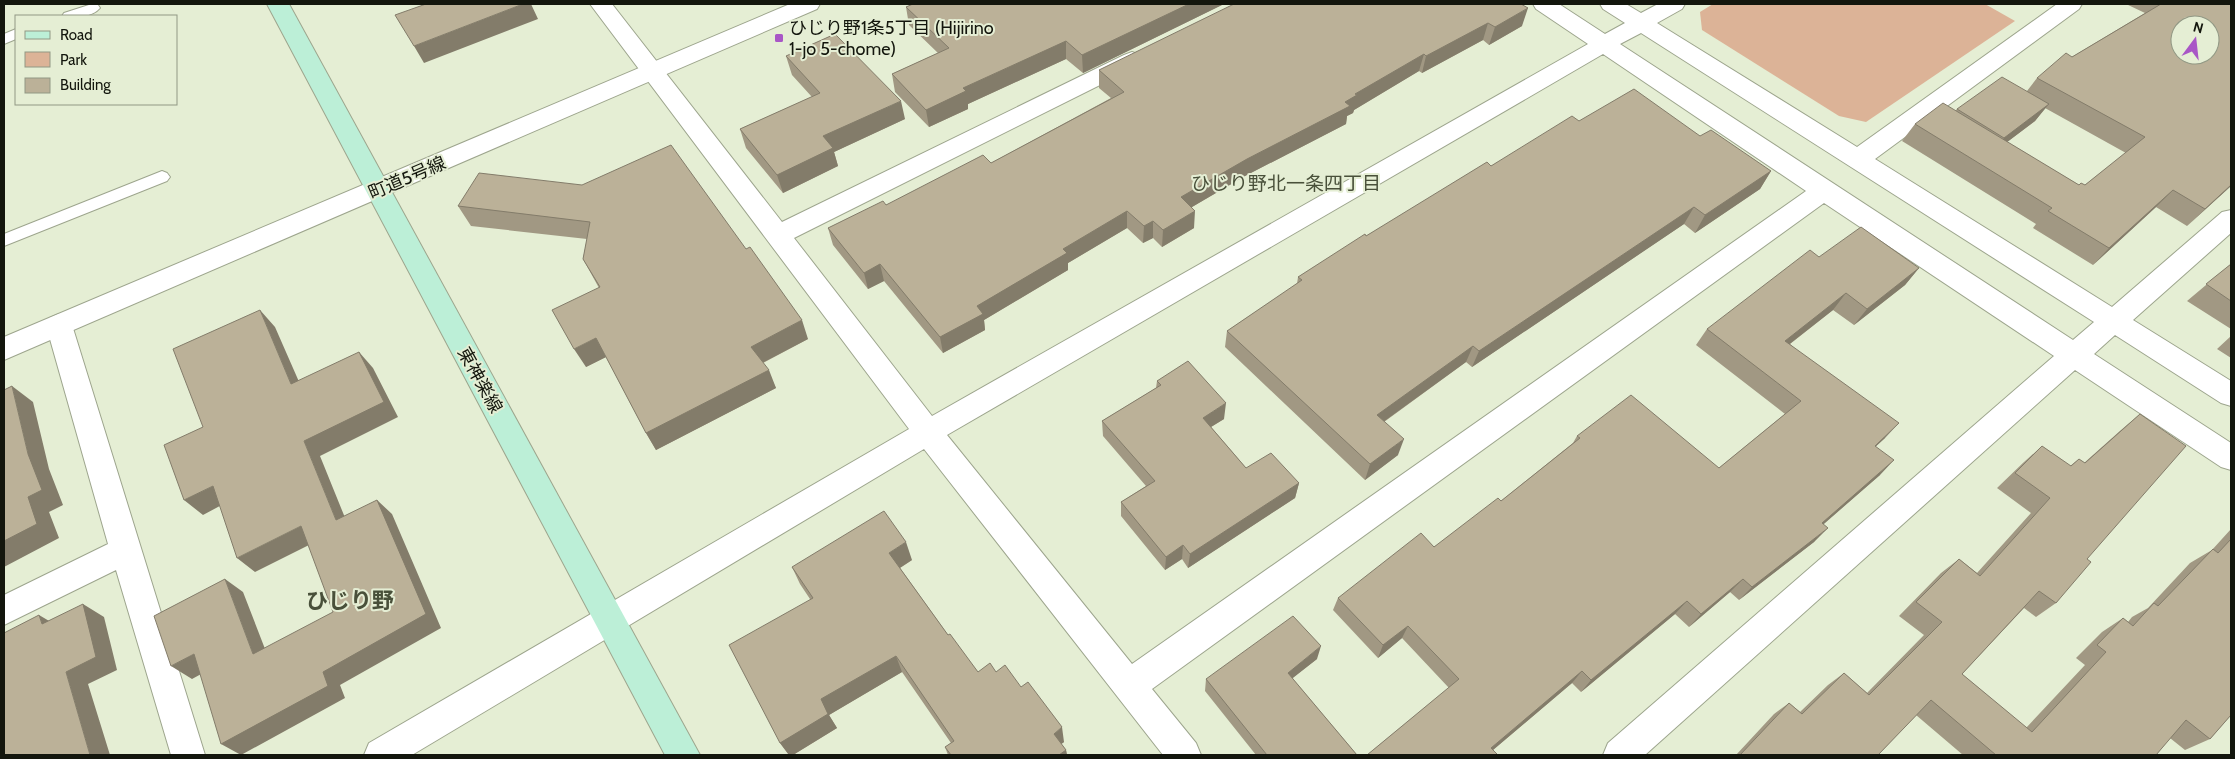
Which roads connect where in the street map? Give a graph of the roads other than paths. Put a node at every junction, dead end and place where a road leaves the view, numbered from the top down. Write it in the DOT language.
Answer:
graph roads {
  1 [pos="278,4"];
  2 [pos="601,4"];
  3 [pos="809,4"];
  4 [pos="1544,4"];
  5 [pos="1611,4"];
  6 [pos="1674,4"];
  7 [pos="2071,4"];
  8 [pos="94,8"];
  9 [pos="72,15"];
  10 [pos="1641,23"];
  11 [pos="1604,43"];
  12 [pos="1148,52"];
  13 [pos="653,70"];
  14 [pos="1859,158"];
  15 [pos="162,177"];
  16 [pos="377,191"];
  17 [pos="1824,191"];
  18 [pos="2231,220"];
  19 [pos="778,236"];
  20 [pos="4,240"];
  21 [pos="2115,321"];
  22 [pos="59,325"];
  23 [pos="4,349"];
  24 [pos="2074,355"];
  25 [pos="2231,395"];
  26 [pos="928,432"];
  27 [pos="2231,458"];
  28 [pos="125,550"];
  29 [pos="4,611"];
  30 [pos="611,621"];
  31 [pos="1130,684"];
  32 [pos="188,755"];
  33 [pos="380,755"];
  34 [pos="683,755"];
  35 [pos="1184,755"];
  36 [pos="1620,755"];
  1 -- 16 [label="main road, 東神楽線"];
  2 -- 13 [label="street"];
  3 -- 13 [label="street, 町道5号線"];
  4 -- 11 [label="street"];
  5 -- 10 [label="street"];
  6 -- 10 [label="street"];
  7 -- 14 [label="street"];
  8 -- 9 [label="lane"];
  10 -- 11 [label="street"];
  10 -- 14 [label="street"];
  11 -- 17 [label="street"];
  11 -- 26 [label="street"];
  12 -- 19 [label="street"];
  13 -- 16 [label="street, 町道5号線"];
  13 -- 19 [label="street"];
  14 -- 21 [label="street"];
  15 -- 20 [label="lane"];
  16 -- 22 [label="street, 町道5号線"];
  16 -- 30 [label="main road, 東神楽線"];
  17 -- 24 [label="street"];
  17 -- 31 [label="street"];
  18 -- 21 [label="street"];
  19 -- 26 [label="street"];
  21 -- 24 [label="street"];
  21 -- 25 [label="street"];
  22 -- 23 [label="street, 町道5号線"];
  22 -- 28 [label="street"];
  24 -- 27 [label="street"];
  24 -- 36 [label="street"];
  26 -- 30 [label="street"];
  26 -- 31 [label="street"];
  28 -- 29 [label="street"];
  28 -- 32 [label="street"];
  30 -- 33 [label="street"];
  30 -- 34 [label="main road, 東神楽線"];
  31 -- 35 [label="street"];
}
